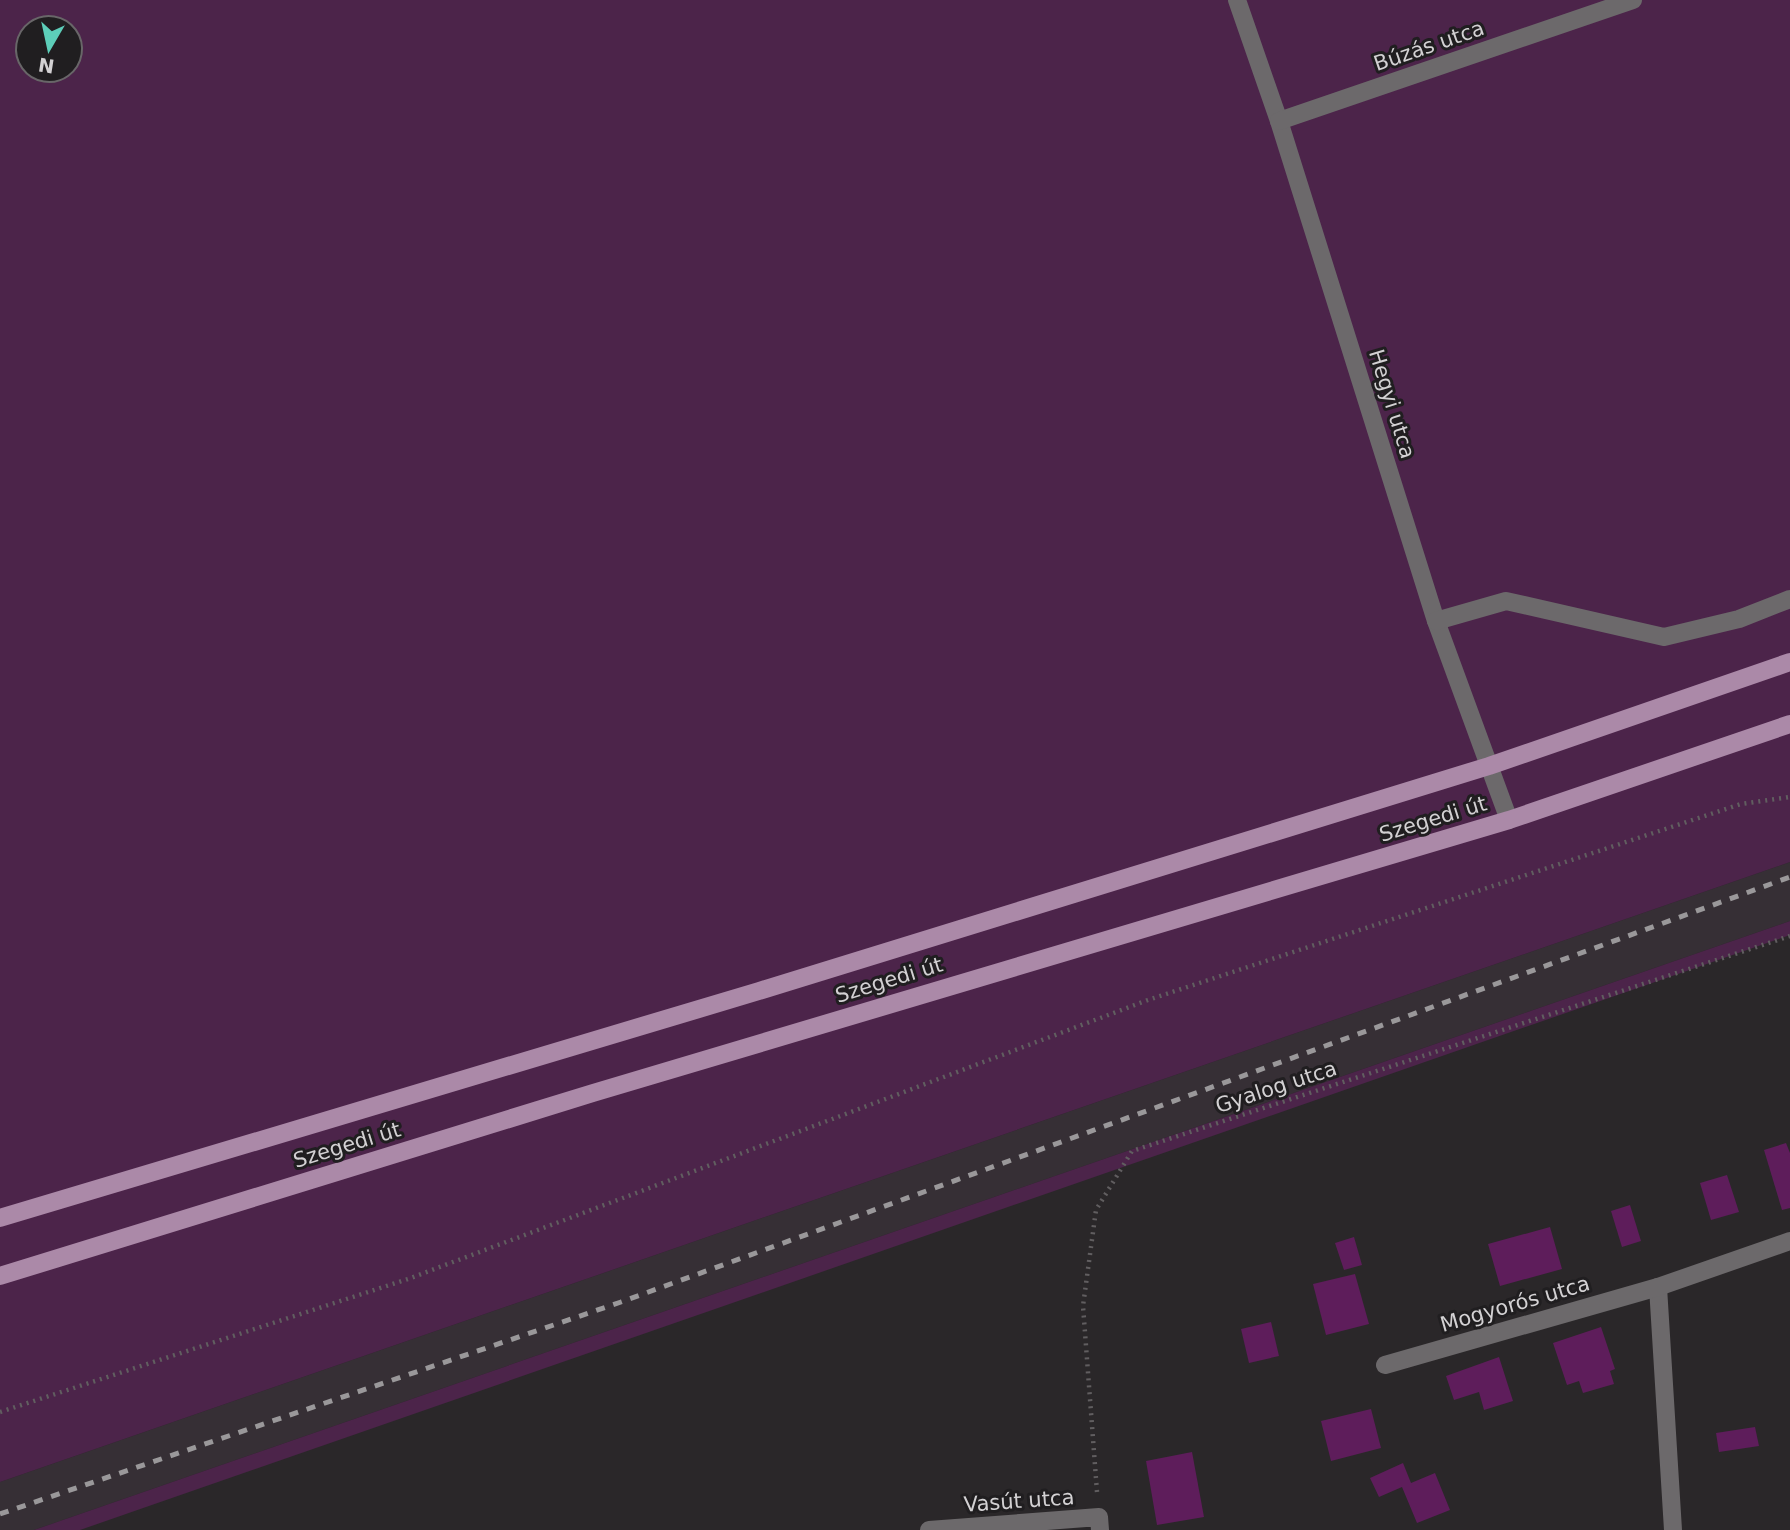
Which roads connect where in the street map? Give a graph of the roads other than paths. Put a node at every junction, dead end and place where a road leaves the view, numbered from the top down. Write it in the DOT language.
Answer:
graph roads {
  1 [pos="1237,0"];
  2 [pos="1633,0"];
  3 [pos="1279,121"];
  4 [pos="1790,599"];
  5 [pos="1436,621"];
  6 [pos="1790,662"];
  7 [pos="1790,724"];
  8 [pos="1489,766"];
  9 [pos="1509,820"];
  10 [pos="0,1218"];
  11 [pos="1790,1241"];
  12 [pos="0,1276"];
  13 [pos="1658,1287"];
  14 [pos="1385,1364"];
  15 [pos="1100,1524"];
  16 [pos="929,1530"];
  17 [pos="1673,1530"];
  1 -- 3 [label="street, Hegyi utca"];
  2 -- 3 [label="street, Búzás utca"];
  3 -- 5 [label="street, Hegyi utca"];
  4 -- 5 [label="street"];
  5 -- 8 [label="street, Hegyi utca"];
  6 -- 8 [label="main road, Szegedi út"];
  7 -- 9 [label="main road, Szegedi út"];
  8 -- 9 [label="street, Hegyi utca"];
  8 -- 10 [label="main road, Szegedi út"];
  9 -- 12 [label="main road, Szegedi út"];
  11 -- 13 [label="street, Mogyorós utca"];
  13 -- 14 [label="street, Mogyorós utca"];
  13 -- 17 [label="street"];
  15 -- 16 [label="street, Vasút utca"];
}
